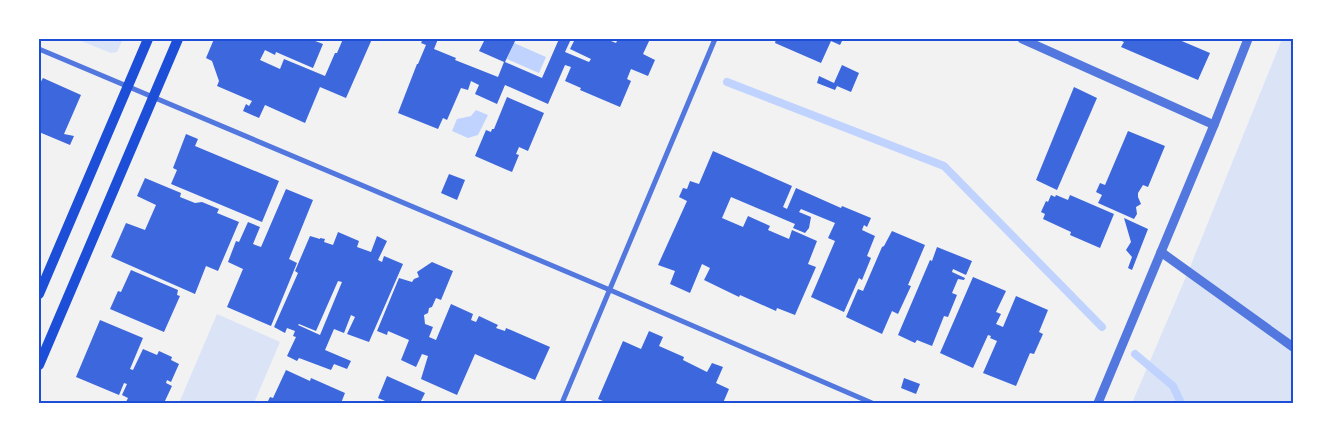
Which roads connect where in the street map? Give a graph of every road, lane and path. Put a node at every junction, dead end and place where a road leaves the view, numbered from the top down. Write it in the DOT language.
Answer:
graph roads {
  1 [pos="148,39"];
  2 [pos="178,39"];
  3 [pos="715,39"];
  4 [pos="1022,39"];
  5 [pos="1248,39"];
  6 [pos="39,49"];
  7 [pos="128,87"];
  8 [pos="153,97"];
  9 [pos="1214,125"];
  10 [pos="1161,252"];
  11 [pos="610,290"];
  12 [pos="39,294"];
  13 [pos="1293,347"];
  14 [pos="39,365"];
  15 [pos="562,403"];
  16 [pos="872,403"];
  17 [pos="1098,403"];
  1 -- 7 [label="main road"];
  2 -- 8 [label="main road"];
  3 -- 11 [label="street"];
  4 -- 9 [label="street"];
  5 -- 9 [label="street"];
  6 -- 7 [label="street"];
  7 -- 8 [label="street"];
  7 -- 12 [label="main road"];
  8 -- 11 [label="street"];
  8 -- 14 [label="main road"];
  9 -- 10 [label="street"];
  10 -- 13 [label="street"];
  10 -- 17 [label="street"];
  11 -- 15 [label="street"];
  11 -- 16 [label="street"];
}
